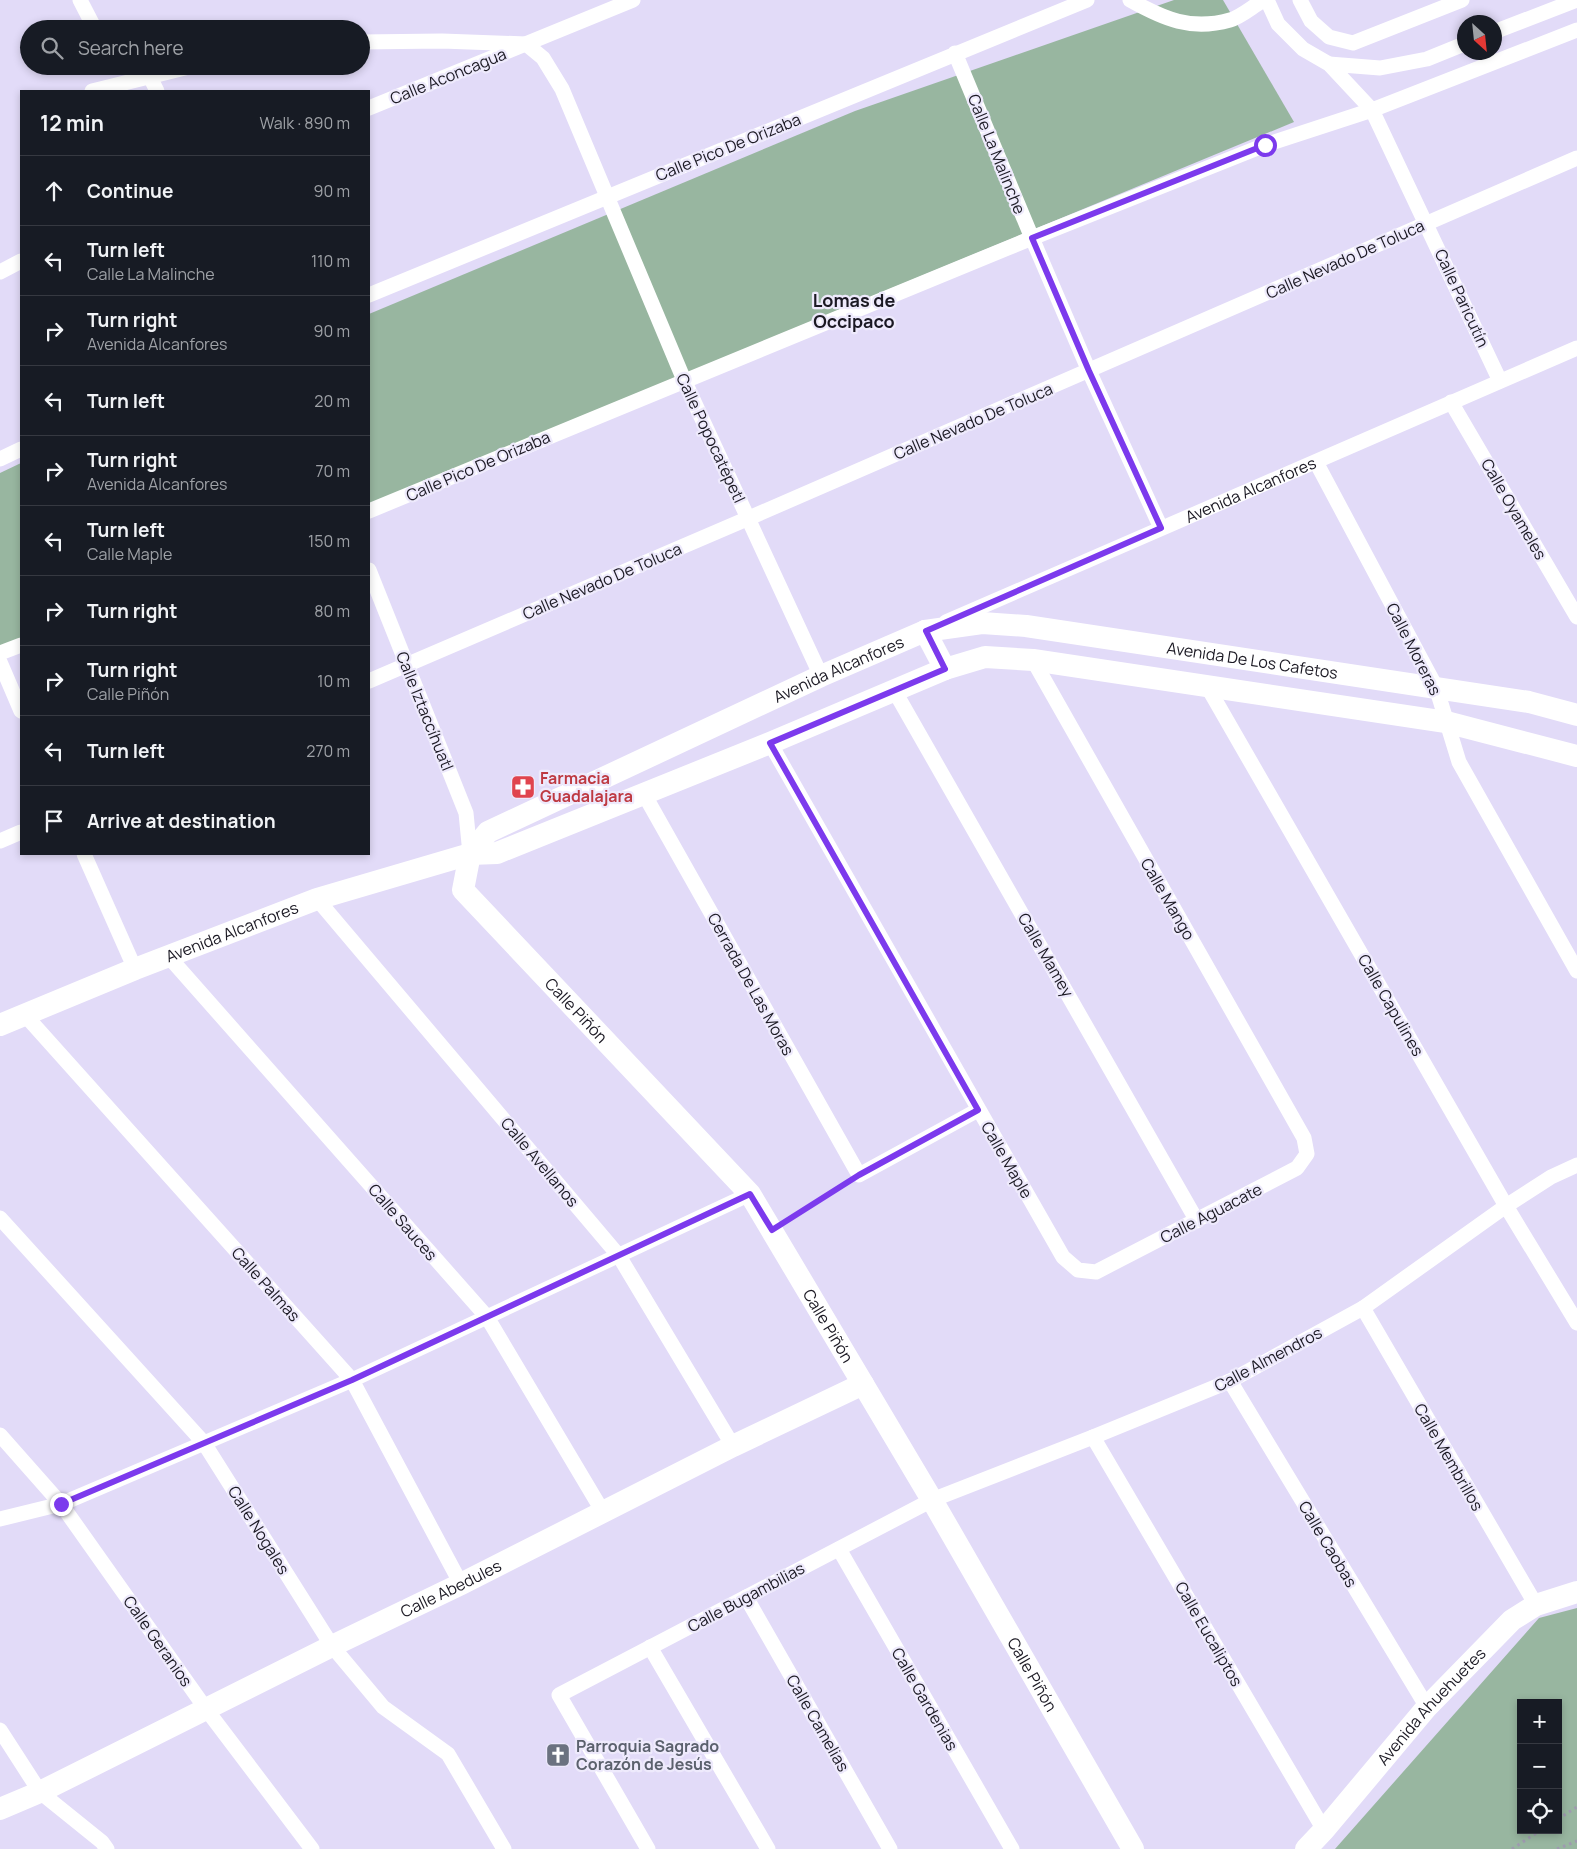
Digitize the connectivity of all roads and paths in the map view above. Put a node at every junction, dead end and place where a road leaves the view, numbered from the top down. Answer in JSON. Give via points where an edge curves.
{"nodes":[{"id":1,"x":80,"y":0,"type":"edge"},
{"id":2,"x":633,"y":0,"type":"edge"},
{"id":3,"x":1087,"y":0,"type":"edge"},
{"id":4,"x":1130,"y":0,"type":"edge"},
{"id":5,"x":1266,"y":0,"type":"edge"},
{"id":6,"x":1300,"y":0,"type":"edge"},
{"id":7,"x":1462,"y":0,"type":"edge"},
{"id":8,"x":1577,"y":0,"type":"edge"},
{"id":9,"x":90,"y":20,"type":"edge"},
{"id":10,"x":1502,"y":29,"type":"edge"},
{"id":11,"x":1577,"y":30,"type":"edge"},
{"id":12,"x":370,"y":42,"type":"edge"},
{"id":13,"x":526,"y":44,"type":"junction"},
{"id":14,"x":1457,"y":47,"type":"edge"},
{"id":15,"x":955,"y":53,"type":"junction"},
{"id":16,"x":1329,"y":64,"type":"junction"},
{"id":17,"x":147,"y":75,"type":"edge"},
{"id":18,"x":158,"y":75,"type":"edge"},
{"id":19,"x":150,"y":77,"type":"junction"},
{"id":20,"x":96,"y":90,"type":"edge"},
{"id":21,"x":156,"y":90,"type":"edge"},
{"id":22,"x":370,"y":108,"type":"edge"},
{"id":23,"x":1372,"y":110,"type":"junction"},
{"id":24,"x":1577,"y":158,"type":"edge"},
{"id":25,"x":608,"y":197,"type":"junction"},
{"id":26,"x":1427,"y":223,"type":"junction"},
{"id":27,"x":1032,"y":238,"type":"junction"},
{"id":28,"x":20,"y":262,"type":"edge"},
{"id":29,"x":0,"y":272,"type":"edge"},
{"id":30,"x":370,"y":295,"type":"edge"},
{"id":31,"x":1577,"y":348,"type":"edge"},
{"id":32,"x":1089,"y":371,"type":"junction"},
{"id":33,"x":684,"y":380,"type":"junction"},
{"id":34,"x":1500,"y":381,"type":"junction"},
{"id":35,"x":1451,"y":402,"type":"junction"},
{"id":36,"x":20,"y":449,"type":"edge"},
{"id":37,"x":0,"y":459,"type":"edge"},
{"id":38,"x":1316,"y":462,"type":"junction"},
{"id":39,"x":370,"y":511,"type":"edge"},
{"id":40,"x":749,"y":518,"type":"junction"},
{"id":41,"x":1161,"y":528,"type":"junction"},
{"id":42,"x":370,"y":572,"type":"edge"},
{"id":43,"x":1577,"y":617,"type":"edge"},
{"id":44,"x":926,"y":631,"type":"junction"},
{"id":45,"x":20,"y":645,"type":"edge"},
{"id":46,"x":0,"y":653,"type":"edge"},
{"id":47,"x":1033,"y":660,"type":"junction"},
{"id":48,"x":0,"y":662,"type":"edge"},
{"id":49,"x":407,"y":664,"type":"junction"},
{"id":50,"x":945,"y":669,"type":"junction"},
{"id":51,"x":821,"y":676,"type":"junction"},
{"id":52,"x":370,"y":681,"type":"edge"},
{"id":53,"x":1207,"y":686,"type":"junction"},
{"id":54,"x":1436,"y":687,"type":"junction"},
{"id":55,"x":894,"y":690,"type":"junction"},
{"id":56,"x":20,"y":709,"type":"edge"},
{"id":57,"x":1577,"y":714,"type":"edge"},
{"id":58,"x":1446,"y":722,"type":"junction"},
{"id":59,"x":770,"y":743,"type":"junction"},
{"id":60,"x":1577,"y":756,"type":"edge"},
{"id":61,"x":644,"y":794,"type":"junction"},
{"id":62,"x":20,"y":832,"type":"edge"},
{"id":63,"x":0,"y":841,"type":"edge"},
{"id":64,"x":470,"y":854,"type":"junction"},
{"id":65,"x":84,"y":855,"type":"edge"},
{"id":66,"x":317,"y":899,"type":"junction"},
{"id":67,"x":169,"y":957,"type":"junction"},
{"id":68,"x":135,"y":969,"type":"junction"},
{"id":69,"x":1577,"y":971,"type":"edge"},
{"id":70,"x":25,"y":1015,"type":"junction"},
{"id":71,"x":0,"y":1025,"type":"edge"},
{"id":72,"x":978,"y":1110,"type":"junction"},
{"id":73,"x":1304,"y":1138,"type":"joint"},
{"id":74,"x":1577,"y":1165,"type":"edge"},
{"id":75,"x":859,"y":1175,"type":"junction"},
{"id":76,"x":750,"y":1194,"type":"junction"},
{"id":77,"x":1506,"y":1206,"type":"junction"},
{"id":78,"x":0,"y":1218,"type":"edge"},
{"id":79,"x":1196,"y":1221,"type":"junction"},
{"id":80,"x":772,"y":1230,"type":"junction"},
{"id":81,"x":619,"y":1256,"type":"junction"},
{"id":82,"x":1096,"y":1272,"type":"joint"},
{"id":83,"x":1363,"y":1308,"type":"junction"},
{"id":84,"x":487,"y":1317,"type":"junction"},
{"id":85,"x":1577,"y":1323,"type":"edge"},
{"id":86,"x":352,"y":1380,"type":"junction"},
{"id":87,"x":1230,"y":1381,"type":"junction"},
{"id":88,"x":863,"y":1384,"type":"junction"},
{"id":89,"x":0,"y":1435,"type":"edge"},
{"id":90,"x":1093,"y":1437,"type":"junction"},
{"id":91,"x":204,"y":1443,"type":"junction"},
{"id":92,"x":733,"y":1446,"type":"junction"},
{"id":93,"x":932,"y":1500,"type":"junction"},
{"id":94,"x":61,"y":1504,"type":"junction"},
{"id":95,"x":603,"y":1512,"type":"junction"},
{"id":96,"x":0,"y":1519,"type":"edge"},
{"id":97,"x":839,"y":1549,"type":"junction"},
{"id":98,"x":461,"y":1584,"type":"junction"},
{"id":99,"x":1577,"y":1592,"type":"edge"},
{"id":100,"x":746,"y":1597,"type":"junction"},
{"id":101,"x":1536,"y":1605,"type":"junction"},
{"id":102,"x":332,"y":1646,"type":"junction"},
{"id":103,"x":650,"y":1647,"type":"junction"},
{"id":104,"x":1427,"y":1707,"type":"junction"},
{"id":105,"x":206,"y":1709,"type":"junction"},
{"id":106,"x":0,"y":1730,"type":"edge"},
{"id":107,"x":40,"y":1792,"type":"junction"},
{"id":108,"x":1577,"y":1807,"type":"edge"},
{"id":109,"x":0,"y":1809,"type":"edge"},
{"id":110,"x":1562,"y":1816,"type":"edge"},
{"id":111,"x":1324,"y":1830,"type":"junction"},
{"id":112,"x":1535,"y":1834,"type":"edge"},
{"id":113,"x":1577,"y":1841,"type":"edge"},
{"id":114,"x":107,"y":1849,"type":"edge"},
{"id":115,"x":312,"y":1849,"type":"edge"},
{"id":116,"x":504,"y":1849,"type":"edge"},
{"id":117,"x":648,"y":1849,"type":"edge"},
{"id":118,"x":768,"y":1849,"type":"edge"},
{"id":119,"x":890,"y":1849,"type":"edge"},
{"id":120,"x":1012,"y":1849,"type":"edge"},
{"id":121,"x":1133,"y":1849,"type":"edge"},
{"id":122,"x":1306,"y":1849,"type":"edge"},
{"id":123,"x":1512,"y":1849,"type":"edge"},
{"id":124,"x":1558,"y":1849,"type":"edge"}],
"edges":[{"from":1,"to":9,"type":"street"},
{"from":2,"to":13,"type":"street","name":"Calle Aconcagua"},
{"from":3,"to":15,"type":"street","name":"Calle Pico De Orizaba"},
{"from":4,"to":5,"type":"street","via":[[1159,16],[1194,25],[1231,20]]},
{"from":5,"to":16,"type":"street","via":[[1278,24],[1303,50]]},
{"from":6,"to":7,"type":"street","via":[[1311,20],[1329,37],[1352,43]]},
{"from":8,"to":10,"type":"street"},
{"from":11,"to":23,"type":"street","name":"Calle Pico De Orizaba"},
{"from":12,"to":13,"type":"street"},
{"from":13,"to":22,"type":"street","name":"Calle Aconcagua"},
{"from":13,"to":25,"type":"street","name":"Calle Popocatépetl","via":[[543,58],[562,89]]},
{"from":14,"to":16,"type":"street","via":[[1427,58],[1380,68]]},
{"from":15,"to":25,"type":"street","name":"Calle Pico De Orizaba"},
{"from":15,"to":27,"type":"street","name":"Calle La Malinche"},
{"from":16,"to":23,"type":"street","name":"Calle Paricutín"},
{"from":17,"to":19,"type":"street"},
{"from":18,"to":19,"type":"street"},
{"from":19,"to":20,"type":"street"},
{"from":19,"to":21,"type":"street"},
{"from":23,"to":26,"type":"street","name":"Calle Paricutín"},
{"from":23,"to":27,"type":"street","name":"Calle Pico De Orizaba","via":[[1265,145]]},
{"from":24,"to":26,"type":"street","name":"Calle Nevado De Toluca"},
{"from":25,"to":30,"type":"street","name":"Calle Pico De Orizaba"},
{"from":25,"to":33,"type":"street","name":"Calle Popocatépetl"},
{"from":26,"to":32,"type":"street","name":"Calle Nevado De Toluca"},
{"from":26,"to":34,"type":"street","name":"Calle Paricutín"},
{"from":27,"to":32,"type":"street","name":"Calle La Malinche"},
{"from":27,"to":33,"type":"street","name":"Calle Pico De Orizaba"},
{"from":28,"to":29,"type":"street"},
{"from":31,"to":34,"type":"street","name":"Avenida Alcanfores"},
{"from":32,"to":40,"type":"street","name":"Calle Nevado De Toluca"},
{"from":32,"to":41,"type":"street","name":"Calle La Malinche"},
{"from":33,"to":39,"type":"street","name":"Calle Pico De Orizaba"},
{"from":33,"to":40,"type":"street","name":"Calle Popocatépetl"},
{"from":34,"to":35,"type":"street","name":"Avenida Alcanfores"},
{"from":35,"to":38,"type":"street","name":"Avenida Alcanfores"},
{"from":35,"to":43,"type":"street","name":"Calle Oyameles"},
{"from":36,"to":37,"type":"street"},
{"from":38,"to":41,"type":"street","name":"Avenida Alcanfores"},
{"from":38,"to":54,"type":"street","name":"Calle Moreras"},
{"from":40,"to":49,"type":"street","name":"Calle Nevado De Toluca"},
{"from":40,"to":51,"type":"street","name":"Calle Popocatépetl"},
{"from":41,"to":44,"type":"street","name":"Avenida Alcanfores"},
{"from":42,"to":49,"type":"street","name":"Calle Iztaccíhuatl"},
{"from":44,"to":50,"type":"street"},
{"from":44,"to":51,"type":"street","name":"Avenida Alcanfores"},
{"from":44,"to":54,"type":"street","name":"Avenida De Los Cafetos","via":[[982,623],[1026,626]]},
{"from":45,"to":46,"type":"street"},
{"from":47,"to":50,"type":"street","name":"Avenida De Los Cafetos","via":[[985,657]]},
{"from":47,"to":53,"type":"street","name":"Avenida De Los Cafetos"},
{"from":47,"to":73,"type":"street","name":"Calle Mango"},
{"from":48,"to":56,"type":"street"},
{"from":49,"to":52,"type":"street","name":"Calle Nevado De Toluca"},
{"from":49,"to":64,"type":"street","name":"Calle Iztaccíhuatl","via":[[466,813]]},
{"from":50,"to":55,"type":"street","name":"Avenida Alcanfores"},
{"from":51,"to":64,"type":"street","name":"Avenida Alcanfores","via":[[488,832]]},
{"from":53,"to":58,"type":"street","name":"Avenida De Los Cafetos"},
{"from":53,"to":77,"type":"street","name":"Calle Capulines"},
{"from":54,"to":57,"type":"street","name":"Avenida De Los Cafetos","via":[[1529,702]]},
{"from":54,"to":58,"type":"street","name":"Calle Moreras"},
{"from":55,"to":59,"type":"street","name":"Avenida Alcanfores"},
{"from":55,"to":79,"type":"street","name":"Calle Mamey"},
{"from":58,"to":60,"type":"street","name":"Avenida De Los Cafetos"},
{"from":58,"to":69,"type":"street","name":"Calle Moreras","via":[[1459,762]]},
{"from":59,"to":61,"type":"street","name":"Avenida Alcanfores"},
{"from":59,"to":72,"type":"street","name":"Calle Maple"},
{"from":61,"to":64,"type":"street","name":"Avenida Alcanfores","via":[[496,853]]},
{"from":61,"to":75,"type":"street","name":"Cerrada De Las Moras"},
{"from":62,"to":63,"type":"street"},
{"from":64,"to":66,"type":"street","name":"Avenida Alcanfores"},
{"from":64,"to":76,"type":"street","name":"Calle Piñón","via":[[463,890]]},
{"from":65,"to":68,"type":"street"},
{"from":66,"to":67,"type":"street","name":"Avenida Alcanfores"},
{"from":66,"to":81,"type":"street","name":"Calle Avellanos"},
{"from":67,"to":68,"type":"street","name":"Avenida Alcanfores"},
{"from":67,"to":84,"type":"street","name":"Calle Sauces"},
{"from":68,"to":70,"type":"street","name":"Avenida Alcanfores"},
{"from":70,"to":71,"type":"street","name":"Avenida Alcanfores"},
{"from":70,"to":86,"type":"street","name":"Calle Palmas"},
{"from":72,"to":75,"type":"street"},
{"from":72,"to":82,"type":"street","name":"Calle Maple","via":[[1062,1256],[1078,1270]]},
{"from":73,"to":79,"type":"street","name":"Calle Aguacate","via":[[1307,1154],[1297,1168]]},
{"from":74,"to":77,"type":"street","name":"Calle Almendros","via":[[1551,1177]]},
{"from":75,"to":80,"type":"path"},
{"from":76,"to":80,"type":"street","name":"Calle Piñón"},
{"from":76,"to":81,"type":"street"},
{"from":77,"to":83,"type":"street","name":"Calle Almendros"},
{"from":77,"to":85,"type":"street","name":"Calle Capulines"},
{"from":78,"to":91,"type":"street","name":"Calle Nogales"},
{"from":79,"to":82,"type":"street","name":"Calle Aguacate"},
{"from":80,"to":88,"type":"street","name":"Calle Piñón"},
{"from":81,"to":84,"type":"street"},
{"from":81,"to":92,"type":"street","name":"Calle Avellanos"},
{"from":83,"to":87,"type":"street","name":"Calle Almendros"},
{"from":83,"to":101,"type":"street","name":"Calle Membrillos"},
{"from":84,"to":86,"type":"street"},
{"from":84,"to":95,"type":"street","name":"Calle Sauces"},
{"from":86,"to":91,"type":"street"},
{"from":86,"to":98,"type":"street","name":"Calle Palmas"},
{"from":87,"to":90,"type":"street","name":"Calle Almendros"},
{"from":87,"to":104,"type":"street","name":"Calle Caobas"},
{"from":88,"to":92,"type":"street","name":"Calle Abedules"},
{"from":88,"to":93,"type":"street","name":"Calle Piñón"},
{"from":89,"to":94,"type":"street","name":"Calle Geranios"},
{"from":90,"to":93,"type":"street","name":"Calle Almendros"},
{"from":90,"to":111,"type":"street","name":"Calle Eucaliptos"},
{"from":91,"to":94,"type":"street"},
{"from":91,"to":102,"type":"street","name":"Calle Nogales"},
{"from":92,"to":95,"type":"street","name":"Calle Abedules"},
{"from":93,"to":97,"type":"street","name":"Calle Bugambilias"},
{"from":93,"to":121,"type":"street","name":"Calle Piñón"},
{"from":94,"to":96,"type":"street"},
{"from":94,"to":105,"type":"street","name":"Calle Geranios"},
{"from":95,"to":98,"type":"street","name":"Calle Abedules"},
{"from":97,"to":100,"type":"street","name":"Calle Bugambilias"},
{"from":97,"to":120,"type":"street","name":"Calle Gardenias"},
{"from":98,"to":102,"type":"street","name":"Calle Abedules"},
{"from":99,"to":101,"type":"street","name":"Avenida Ahuehuetes"},
{"from":100,"to":103,"type":"street","name":"Calle Bugambilias"},
{"from":100,"to":119,"type":"street","name":"Calle Camelias"},
{"from":101,"to":104,"type":"street","name":"Avenida Ahuehuetes","via":[[1512,1620]]},
{"from":102,"to":105,"type":"street","name":"Calle Abedules"},
{"from":102,"to":116,"type":"street","name":"Calle Nogales","via":[[383,1707],[448,1754]]},
{"from":103,"to":117,"type":"street","name":"Calle Bugambilias","via":[[559,1695]]},
{"from":103,"to":118,"type":"street"},
{"from":104,"to":111,"type":"street","name":"Avenida Ahuehuetes"},
{"from":105,"to":107,"type":"street","name":"Calle Abedules"},
{"from":105,"to":115,"type":"street","name":"Calle Geranios"},
{"from":106,"to":107,"type":"street"},
{"from":107,"to":109,"type":"street","name":"Calle Abedules"},
{"from":107,"to":114,"type":"street"},
{"from":108,"to":110,"type":"path"},
{"from":111,"to":122,"type":"street","name":"Avenida Ahuehuetes"},
{"from":112,"to":123,"type":"path"},
{"from":113,"to":124,"type":"path"}]}
